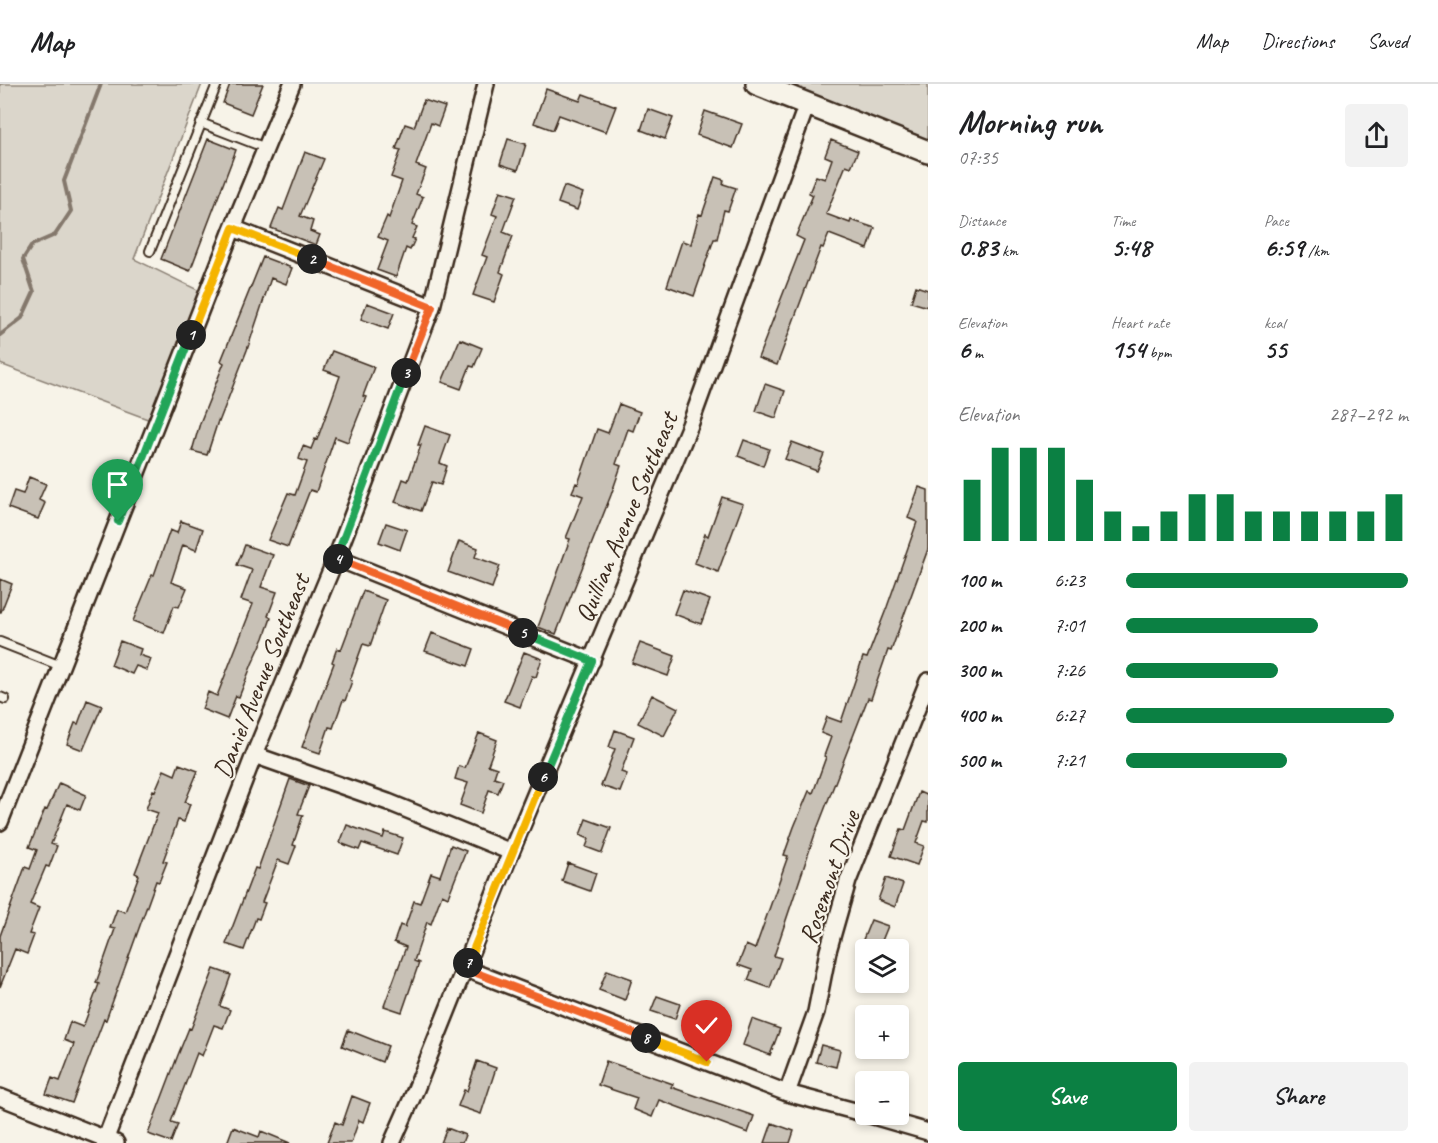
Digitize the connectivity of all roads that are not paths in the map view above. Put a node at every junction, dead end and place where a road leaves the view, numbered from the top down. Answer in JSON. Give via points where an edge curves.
{"nodes":[{"id":1,"x":217,"y":84,"type":"edge"},
{"id":2,"x":292,"y":84,"type":"edge"},
{"id":3,"x":486,"y":84,"type":"edge"},
{"id":4,"x":757,"y":84,"type":"edge"},
{"id":5,"x":807,"y":104,"type":"junction"},
{"id":6,"x":201,"y":123,"type":"junction"},
{"id":7,"x":266,"y":148,"type":"junction"},
{"id":8,"x":928,"y":152,"type":"edge"},
{"id":9,"x":233,"y":228,"type":"junction"},
{"id":10,"x":150,"y":251,"type":"dead end"},
{"id":11,"x":432,"y":307,"type":"junction"},
{"id":12,"x":336,"y":558,"type":"junction"},
{"id":13,"x":0,"y":642,"type":"edge"},
{"id":14,"x":592,"y":661,"type":"junction"},
{"id":15,"x":61,"y":666,"type":"junction"},
{"id":16,"x":928,"y":681,"type":"edge"},
{"id":17,"x":254,"y":755,"type":"junction"},
{"id":18,"x":0,"y":822,"type":"edge"},
{"id":19,"x":512,"y":852,"type":"junction"},
{"id":20,"x":466,"y":969,"type":"junction"},
{"id":21,"x":787,"y":1093,"type":"junction"},
{"id":22,"x":0,"y":1097,"type":"edge"},
{"id":23,"x":855,"y":1111,"type":"edge"},
{"id":24,"x":904,"y":1125,"type":"edge"},
{"id":25,"x":928,"y":1132,"type":"edge"},
{"id":26,"x":108,"y":1142,"type":"edge"},
{"id":27,"x":393,"y":1143,"type":"edge"}],
"edges":[{"from":1,"to":6,"type":"lane"},
{"from":2,"to":7,"type":"street"},
{"from":3,"to":11,"type":"street","name":"Daniel Avenue Southeast"},
{"from":4,"to":5,"type":"main road"},
{"from":5,"to":8,"type":"main road"},
{"from":5,"to":14,"type":"street","name":"Quillian Avenue Southeast","via":[[690,425]]},
{"from":6,"to":7,"type":"lane"},
{"from":6,"to":10,"type":"lane"},
{"from":7,"to":9,"type":"street"},
{"from":9,"to":11,"type":"street"},
{"from":9,"to":15,"type":"street"},
{"from":11,"to":12,"type":"street","name":"Daniel Avenue Southeast"},
{"from":12,"to":14,"type":"street"},
{"from":12,"to":17,"type":"street","name":"Daniel Avenue Southeast"},
{"from":13,"to":15,"type":"lane"},
{"from":14,"to":19,"type":"street","name":"Quillian Avenue Southeast"},
{"from":15,"to":18,"type":"street"},
{"from":16,"to":21,"type":"street","name":"Rosemont Drive","via":[[848,881],[816,1012]]},
{"from":17,"to":19,"type":"street","via":[[388,802]]},
{"from":17,"to":26,"type":"street","name":"Daniel Avenue Southeast"},
{"from":19,"to":20,"type":"street","name":"Quillian Avenue Southeast"},
{"from":20,"to":21,"type":"street"},
{"from":20,"to":27,"type":"street","name":"Quillian Avenue Southeast"},
{"from":21,"to":23,"type":"street"},
{"from":22,"to":26,"type":"street"},
{"from":24,"to":25,"type":"street"}]}
